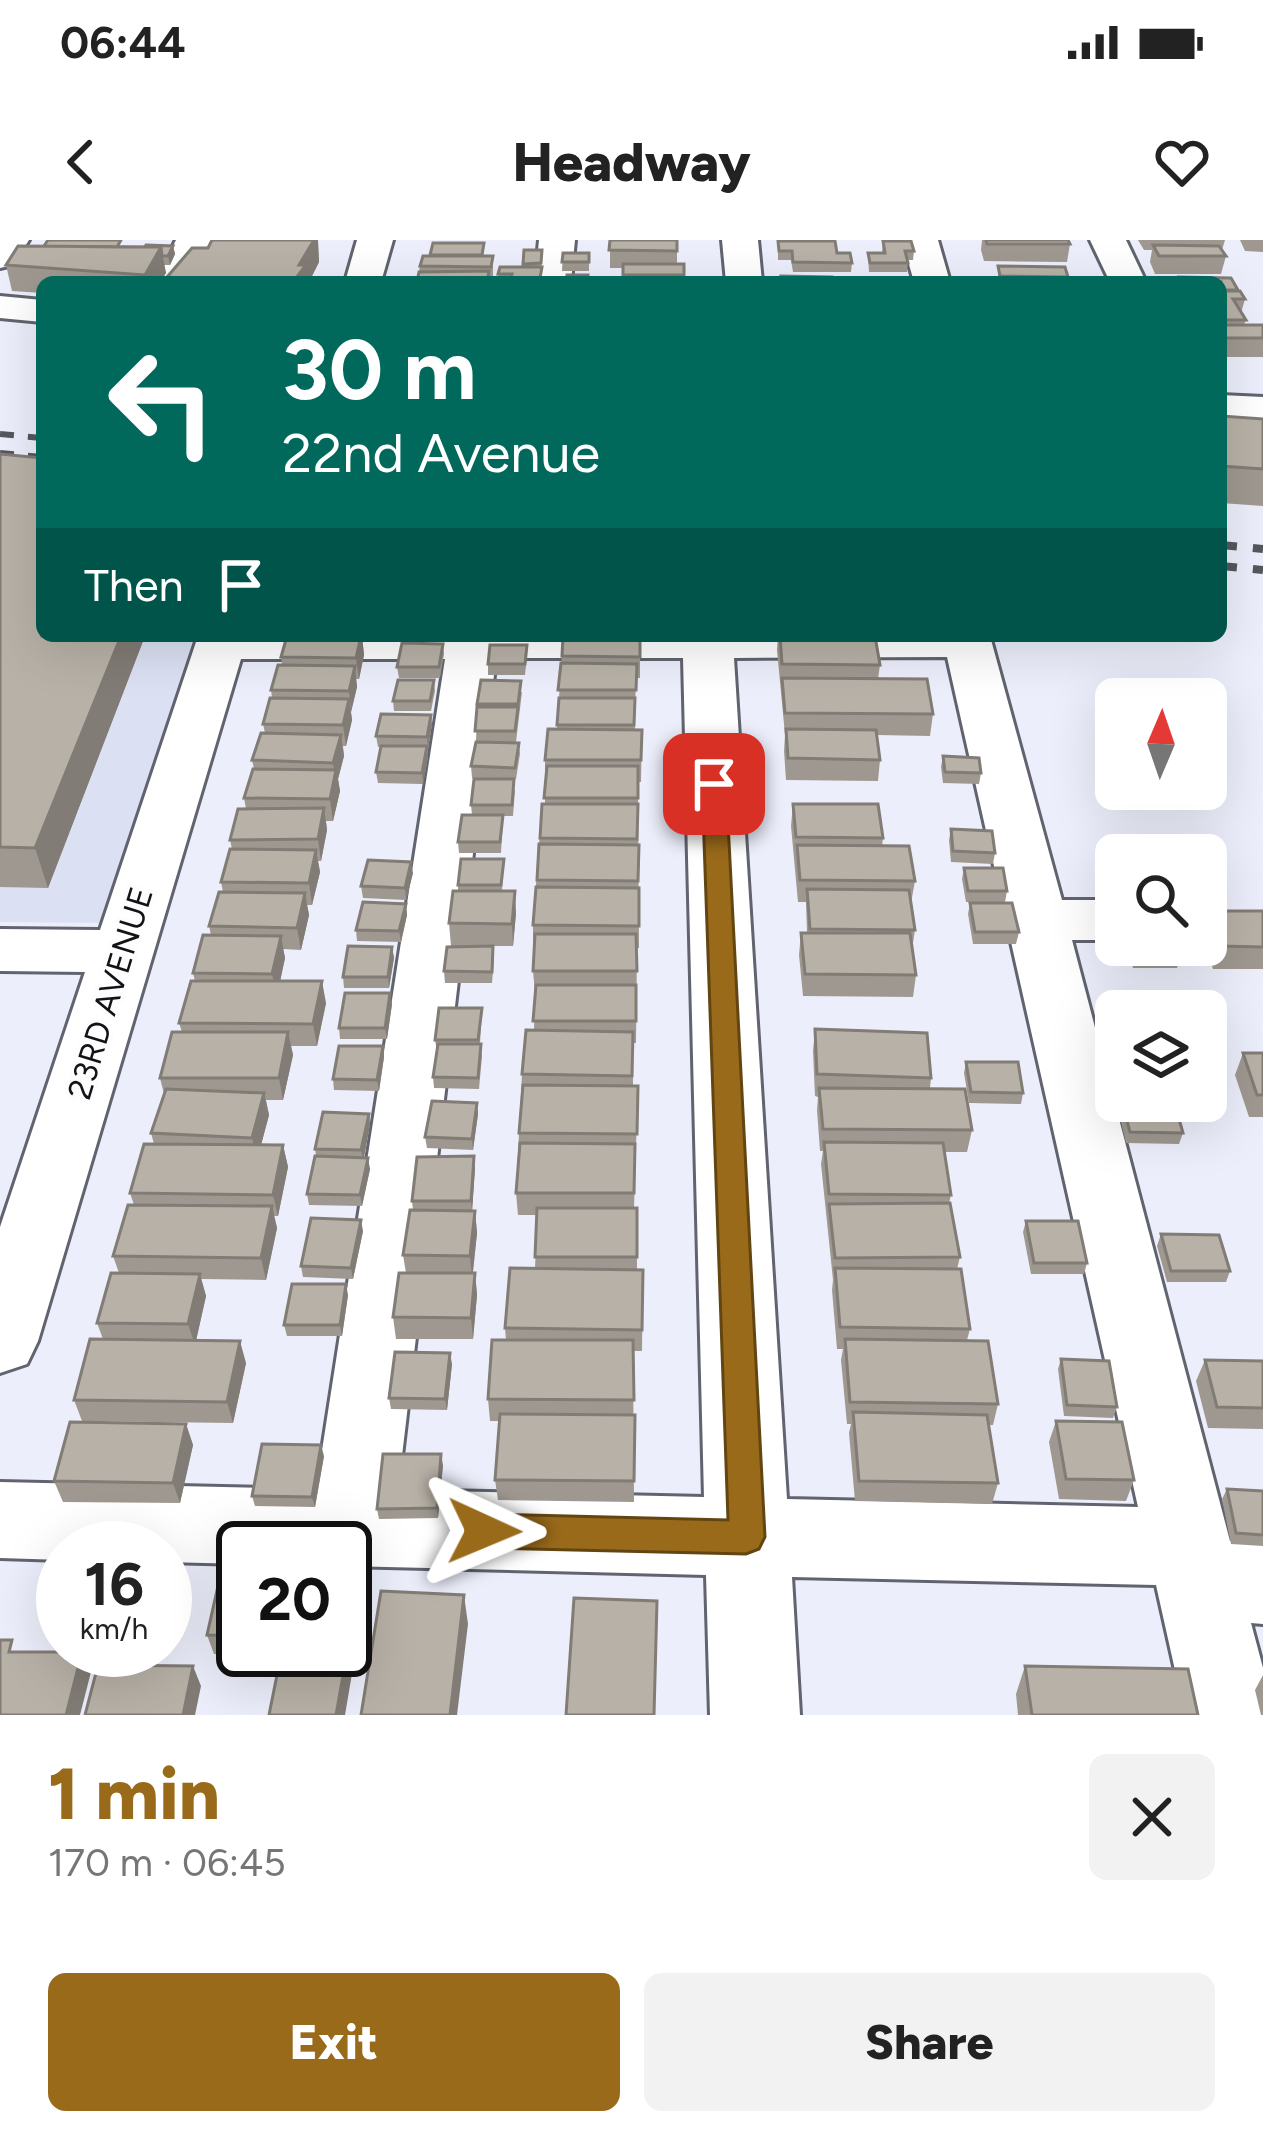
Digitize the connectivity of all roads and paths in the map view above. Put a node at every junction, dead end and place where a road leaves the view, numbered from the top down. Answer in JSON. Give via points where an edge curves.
{"nodes":[{"id":1,"x":11,"y":240,"type":"edge"},
{"id":2,"x":194,"y":240,"type":"edge"},
{"id":3,"x":375,"y":240,"type":"edge"},
{"id":4,"x":557,"y":240,"type":"edge"},
{"id":5,"x":740,"y":240,"type":"edge"},
{"id":6,"x":920,"y":240,"type":"edge"},
{"id":7,"x":1108,"y":240,"type":"edge"},
{"id":8,"x":0,"y":256,"type":"edge"},
{"id":9,"x":176,"y":276,"type":"edge"},
{"id":10,"x":365,"y":276,"type":"edge"},
{"id":11,"x":554,"y":276,"type":"edge"},
{"id":12,"x":743,"y":276,"type":"edge"},
{"id":13,"x":930,"y":276,"type":"edge"},
{"id":14,"x":1125,"y":276,"type":"edge"},
{"id":15,"x":0,"y":308,"type":"edge"},
{"id":16,"x":36,"y":310,"type":"edge"},
{"id":17,"x":1227,"y":407,"type":"edge"},
{"id":18,"x":1263,"y":410,"type":"edge"},
{"id":19,"x":221,"y":642,"type":"edge"},
{"id":20,"x":347,"y":642,"type":"edge"},
{"id":21,"x":708,"y":643,"type":"junction"},
{"id":22,"x":472,"y":644,"type":"junction"},
{"id":23,"x":1036,"y":920,"type":"junction"},
{"id":24,"x":1095,"y":920,"type":"edge"},
{"id":25,"x":0,"y":950,"type":"edge"},
{"id":26,"x":123,"y":951,"type":"junction"},
{"id":27,"x":0,"y":1341,"type":"edge"},
{"id":28,"x":0,"y":1520,"type":"edge"},
{"id":29,"x":353,"y":1521,"type":"edge"},
{"id":30,"x":216,"y":1525,"type":"edge"},
{"id":31,"x":372,"y":1528,"type":"edge"},
{"id":32,"x":746,"y":1537,"type":"junction"},
{"id":33,"x":1216,"y":1570,"type":"edge"},
{"id":34,"x":754,"y":1715,"type":"edge"},
{"id":35,"x":1230,"y":1715,"type":"edge"}],
"edges":[{"from":1,"to":8,"type":"street"},
{"from":2,"to":9,"type":"street"},
{"from":3,"to":10,"type":"street"},
{"from":4,"to":11,"type":"street"},
{"from":5,"to":12,"type":"street"},
{"from":6,"to":13,"type":"street"},
{"from":7,"to":14,"type":"street"},
{"from":15,"to":16,"type":"street"},
{"from":17,"to":18,"type":"street"},
{"from":19,"to":26,"type":"street","name":"23RD AVENUE"},
{"from":20,"to":22,"type":"street"},
{"from":21,"to":22,"type":"street"},
{"from":21,"to":23,"type":"street","via":[[968,642]]},
{"from":21,"to":32,"type":"street"},
{"from":22,"to":29,"type":"street"},
{"from":23,"to":24,"type":"street"},
{"from":23,"to":33,"type":"street"},
{"from":25,"to":26,"type":"street"},
{"from":26,"to":27,"type":"street","name":"23RD AVENUE"},
{"from":28,"to":30,"type":"street"},
{"from":31,"to":32,"type":"street"},
{"from":32,"to":33,"type":"street"},
{"from":32,"to":34,"type":"street"},
{"from":33,"to":35,"type":"street"}]}
